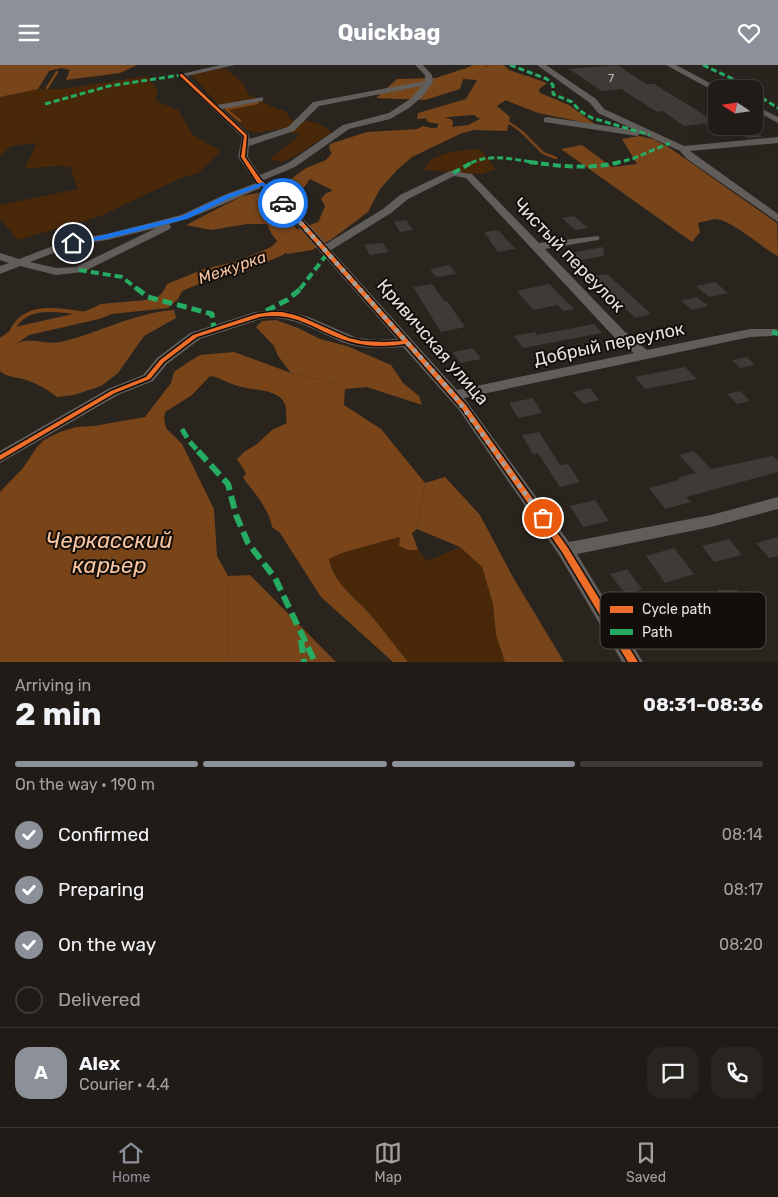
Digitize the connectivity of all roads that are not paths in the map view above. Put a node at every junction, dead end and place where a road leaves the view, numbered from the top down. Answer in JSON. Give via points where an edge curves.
{"nodes":[{"id":1,"x":231,"y":65,"type":"edge"},
{"id":2,"x":419,"y":65,"type":"edge"},
{"id":3,"x":541,"y":65,"type":"edge"},
{"id":4,"x":670,"y":65,"type":"edge"},
{"id":5,"x":428,"y":83,"type":"junction"},
{"id":6,"x":708,"y":84,"type":"edge"},
{"id":7,"x":260,"y":99,"type":"dead end"},
{"id":8,"x":217,"y":107,"type":"junction"},
{"id":9,"x":763,"y":112,"type":"edge"},
{"id":10,"x":778,"y":119,"type":"edge"},
{"id":11,"x":548,"y":120,"type":"dead end"},
{"id":12,"x":650,"y":135,"type":"junction"},
{"id":13,"x":778,"y":140,"type":"edge"},
{"id":14,"x":245,"y":144,"type":"junction"},
{"id":15,"x":683,"y":149,"type":"junction"},
{"id":16,"x":261,"y":182,"type":"junction"},
{"id":17,"x":185,"y":217,"type":"junction"},
{"id":18,"x":778,"y":219,"type":"edge"},
{"id":19,"x":594,"y":238,"type":"dead end"},
{"id":20,"x":320,"y":246,"type":"junction"},
{"id":21,"x":537,"y":247,"type":"junction"},
{"id":22,"x":0,"y":256,"type":"edge"},
{"id":23,"x":20,"y":264,"type":"junction"},
{"id":24,"x":0,"y":270,"type":"edge"},
{"id":25,"x":772,"y":333,"type":"dead end"},
{"id":26,"x":408,"y":343,"type":"junction"},
{"id":27,"x":646,"y":357,"type":"junction"},
{"id":28,"x":454,"y":395,"type":"junction"},
{"id":29,"x":0,"y":457,"type":"edge"},
{"id":30,"x":778,"y":503,"type":"edge"},
{"id":31,"x":565,"y":550,"type":"junction"},
{"id":32,"x":600,"y":608,"type":"edge"},
{"id":33,"x":625,"y":649,"type":"edge"},
{"id":34,"x":633,"y":662,"type":"edge"}],
"edges":[{"from":1,"to":8,"type":"street","name":"Кривичская улица","via":[[181,75]]},
{"from":2,"to":5,"type":"street","via":[[428,75]]},
{"from":3,"to":12,"type":"street","via":[[593,101],[601,111]]},
{"from":4,"to":6,"type":"street"},
{"from":5,"to":14,"type":"street","via":[[316,104],[290,129]]},
{"from":5,"to":16,"type":"street","via":[[411,103],[398,112],[346,127],[296,163]]},
{"from":7,"to":8,"type":"street"},
{"from":8,"to":14,"type":"street","name":"Кривичская улица","via":[[246,136]]},
{"from":9,"to":10,"type":"street"},
{"from":11,"to":12,"type":"street"},
{"from":12,"to":15,"type":"street"},
{"from":13,"to":15,"type":"street"},
{"from":14,"to":16,"type":"street","name":"Кривичская улица","via":[[243,157]]},
{"from":15,"to":18,"type":"street"},
{"from":16,"to":17,"type":"street"},
{"from":16,"to":20,"type":"street","name":"Кривичская улица"},
{"from":17,"to":23,"type":"street","via":[[73,243]]},
{"from":17,"to":23,"type":"street","via":[[79,270],[51,272]]},
{"from":19,"to":21,"type":"street"},
{"from":20,"to":21,"type":"street","name":"Чистый переулок","via":[[453,173],[469,176]]},
{"from":20,"to":26,"type":"street","name":"Кривичская улица"},
{"from":21,"to":27,"type":"street","name":"Чистый переулок","via":[[620,335]]},
{"from":22,"to":23,"type":"street"},
{"from":23,"to":24,"type":"street"},
{"from":25,"to":27,"type":"street","name":"Добрый переулок","via":[[750,333]]},
{"from":26,"to":28,"type":"street","name":"Кривичская улица"},
{"from":26,"to":29,"type":"street","via":[[366,344],[298,317],[270,312],[259,315],[195,336],[162,361],[148,378],[113,393]]},
{"from":27,"to":28,"type":"street","name":"Добрый переулок"},
{"from":28,"to":31,"type":"street","name":"Кривичская улица"},
{"from":30,"to":31,"type":"street","via":[[711,521]]},
{"from":31,"to":32,"type":"street","name":"Кривичская улица"},
{"from":33,"to":34,"type":"street","name":"Кривичская улица"}]}
